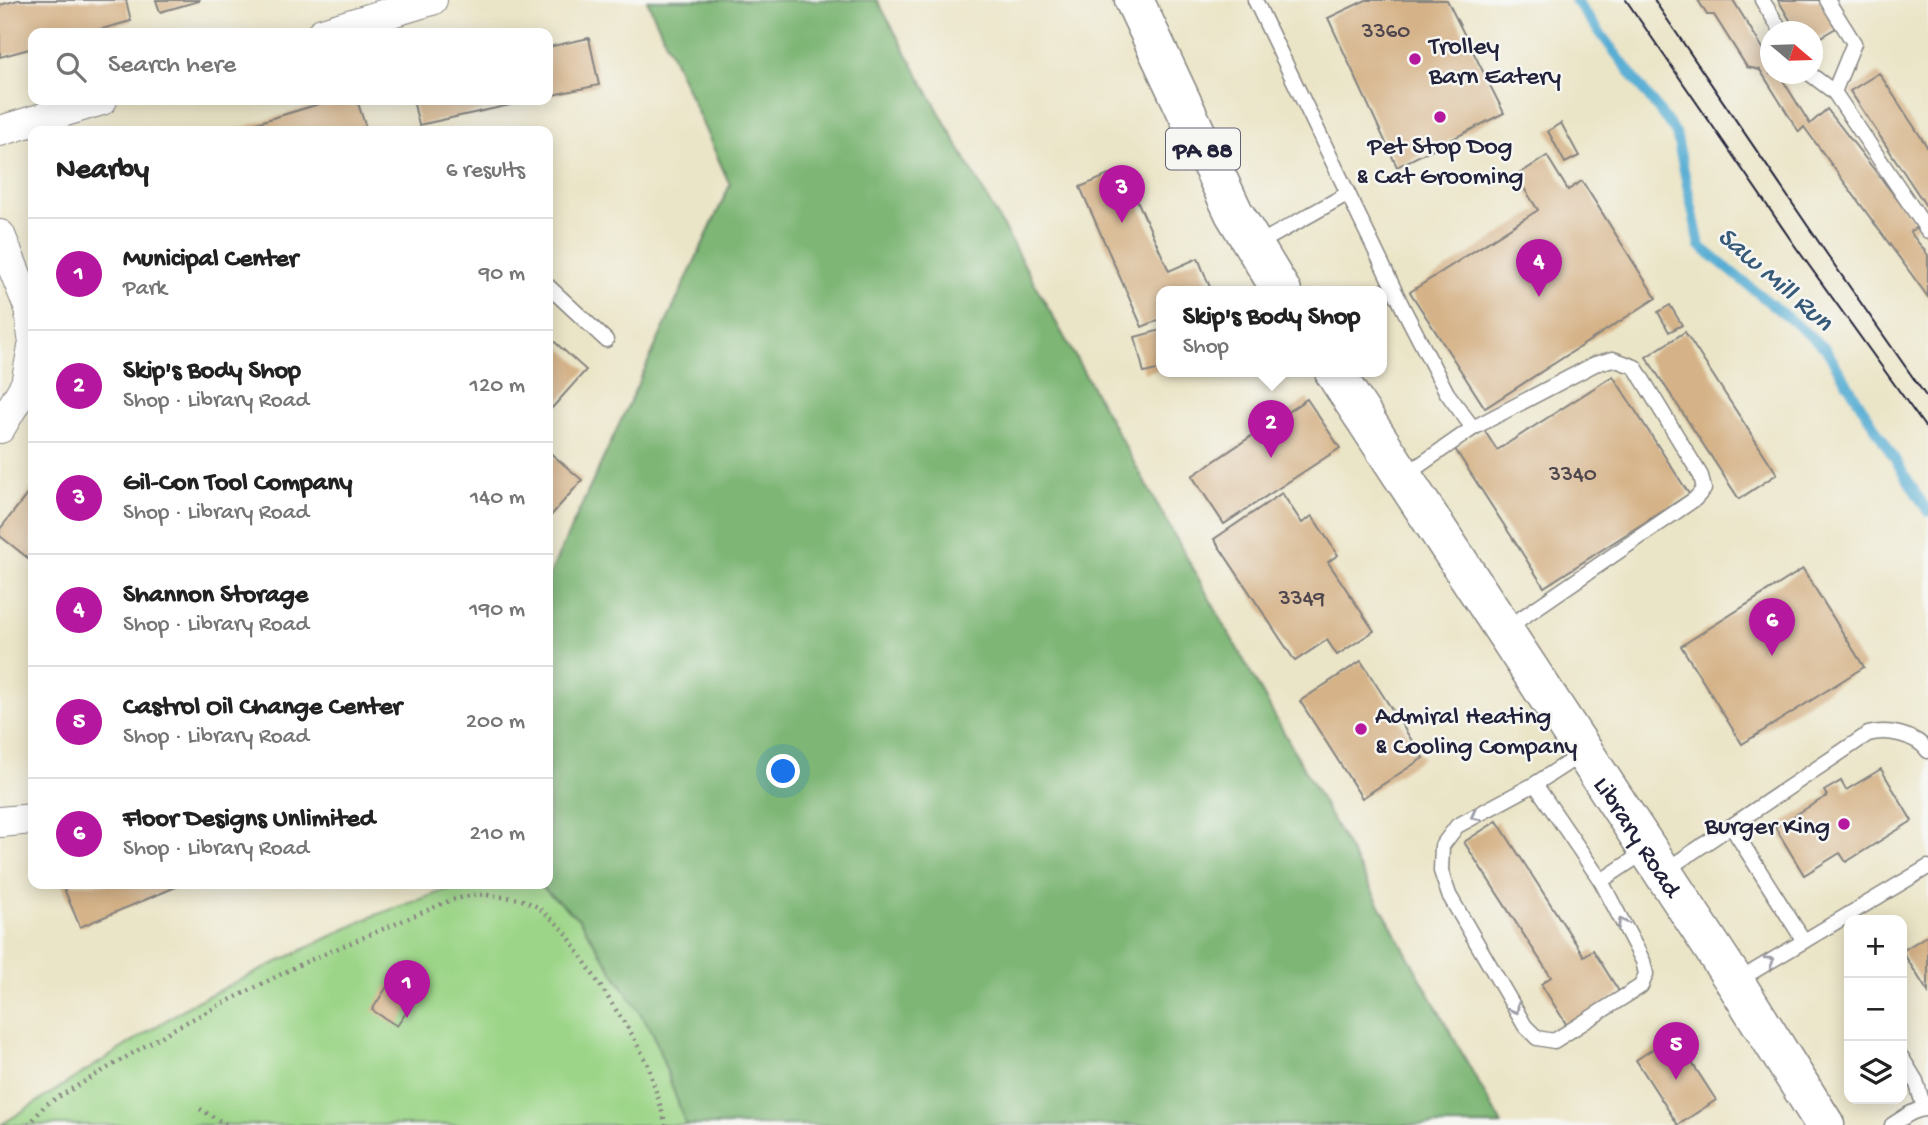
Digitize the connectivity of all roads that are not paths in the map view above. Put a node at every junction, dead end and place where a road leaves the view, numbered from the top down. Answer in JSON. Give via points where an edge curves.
{"nodes":[{"id":1,"x":432,"y":0,"type":"edge"},
{"id":2,"x":1133,"y":0,"type":"edge"},
{"id":3,"x":1255,"y":0,"type":"edge"},
{"id":4,"x":1762,"y":0,"type":"edge"},
{"id":5,"x":1827,"y":0,"type":"edge"},
{"id":6,"x":1775,"y":21,"type":"edge"},
{"id":7,"x":339,"y":28,"type":"edge"},
{"id":8,"x":1823,"y":83,"type":"edge"},
{"id":9,"x":1835,"y":92,"type":"junction"},
{"id":10,"x":86,"y":105,"type":"edge"},
{"id":11,"x":0,"y":131,"type":"edge"},
{"id":12,"x":1347,"y":194,"type":"junction"},
{"id":13,"x":1928,"y":231,"type":"edge"},
{"id":14,"x":0,"y":235,"type":"edge"},
{"id":15,"x":1254,"y":246,"type":"junction"},
{"id":16,"x":1278,"y":286,"type":"edge"},
{"id":17,"x":553,"y":291,"type":"edge"},
{"id":18,"x":28,"y":305,"type":"edge"},
{"id":19,"x":606,"y":340,"type":"dead end"},
{"id":20,"x":28,"y":373,"type":"edge"},
{"id":21,"x":1337,"y":377,"type":"edge"},
{"id":22,"x":0,"y":428,"type":"edge"},
{"id":23,"x":1473,"y":428,"type":"junction"},
{"id":24,"x":1403,"y":477,"type":"junction"},
{"id":25,"x":1504,"y":630,"type":"junction"},
{"id":26,"x":1928,"y":751,"type":"edge"},
{"id":27,"x":1584,"y":752,"type":"junction"},
{"id":28,"x":1535,"y":784,"type":"junction"},
{"id":29,"x":28,"y":819,"type":"edge"},
{"id":30,"x":0,"y":822,"type":"edge"},
{"id":31,"x":1731,"y":826,"type":"junction"},
{"id":32,"x":1656,"y":861,"type":"junction"},
{"id":33,"x":1928,"y":867,"type":"edge"},
{"id":34,"x":1601,"y":881,"type":"junction"},
{"id":35,"x":1804,"y":941,"type":"junction"},
{"id":36,"x":1735,"y":982,"type":"junction"},
{"id":37,"x":1907,"y":1066,"type":"edge"},
{"id":38,"x":1926,"y":1109,"type":"edge"},
{"id":39,"x":1825,"y":1125,"type":"edge"},
{"id":40,"x":1892,"y":1125,"type":"edge"}],
"edges":[{"from":1,"to":7,"type":"street"},
{"from":2,"to":15,"type":"main road","number":"PA 88"},
{"from":3,"to":12,"type":"lane"},
{"from":4,"to":6,"type":"lane"},
{"from":5,"to":9,"type":"lane","via":[[1854,43]]},
{"from":8,"to":9,"type":"lane"},
{"from":9,"to":13,"type":"lane"},
{"from":10,"to":11,"type":"street"},
{"from":12,"to":15,"type":"lane"},
{"from":12,"to":23,"type":"lane","via":[[1447,393]]},
{"from":14,"to":18,"type":"street"},
{"from":15,"to":16,"type":"main road","number":"PA 88"},
{"from":17,"to":19,"type":"lane"},
{"from":20,"to":22,"type":"street"},
{"from":21,"to":24,"type":"main road","name":"Library Road"},
{"from":23,"to":24,"type":"lane"},
{"from":23,"to":25,"type":"lane","via":[[1613,359],[1635,367],[1701,476],[1703,489],[1695,499]]},
{"from":24,"to":25,"type":"main road","name":"Library Road"},
{"from":25,"to":27,"type":"main road","name":"Library Road"},
{"from":26,"to":31,"type":"lane","via":[[1897,734],[1882,730],[1868,734]]},
{"from":27,"to":28,"type":"lane"},
{"from":27,"to":32,"type":"main road","name":"Library Road"},
{"from":28,"to":34,"type":"lane"},
{"from":28,"to":34,"type":"lane","one_way":true,"via":[[1457,826],[1442,846],[1441,871],[1449,895],[1525,1026],[1537,1038],[1554,1041],[1574,1030],[1641,986],[1646,974]]},
{"from":29,"to":30,"type":"street"},
{"from":31,"to":32,"type":"lane"},
{"from":31,"to":35,"type":"lane"},
{"from":32,"to":34,"type":"lane"},
{"from":32,"to":36,"type":"main road","name":"Library Road"},
{"from":33,"to":35,"type":"lane"},
{"from":36,"to":35,"type":"lane","one_way":true},
{"from":36,"to":39,"type":"main road","name":"Library Road"},
{"from":37,"to":38,"type":"lane"},
{"from":38,"to":40,"type":"lane"}]}
